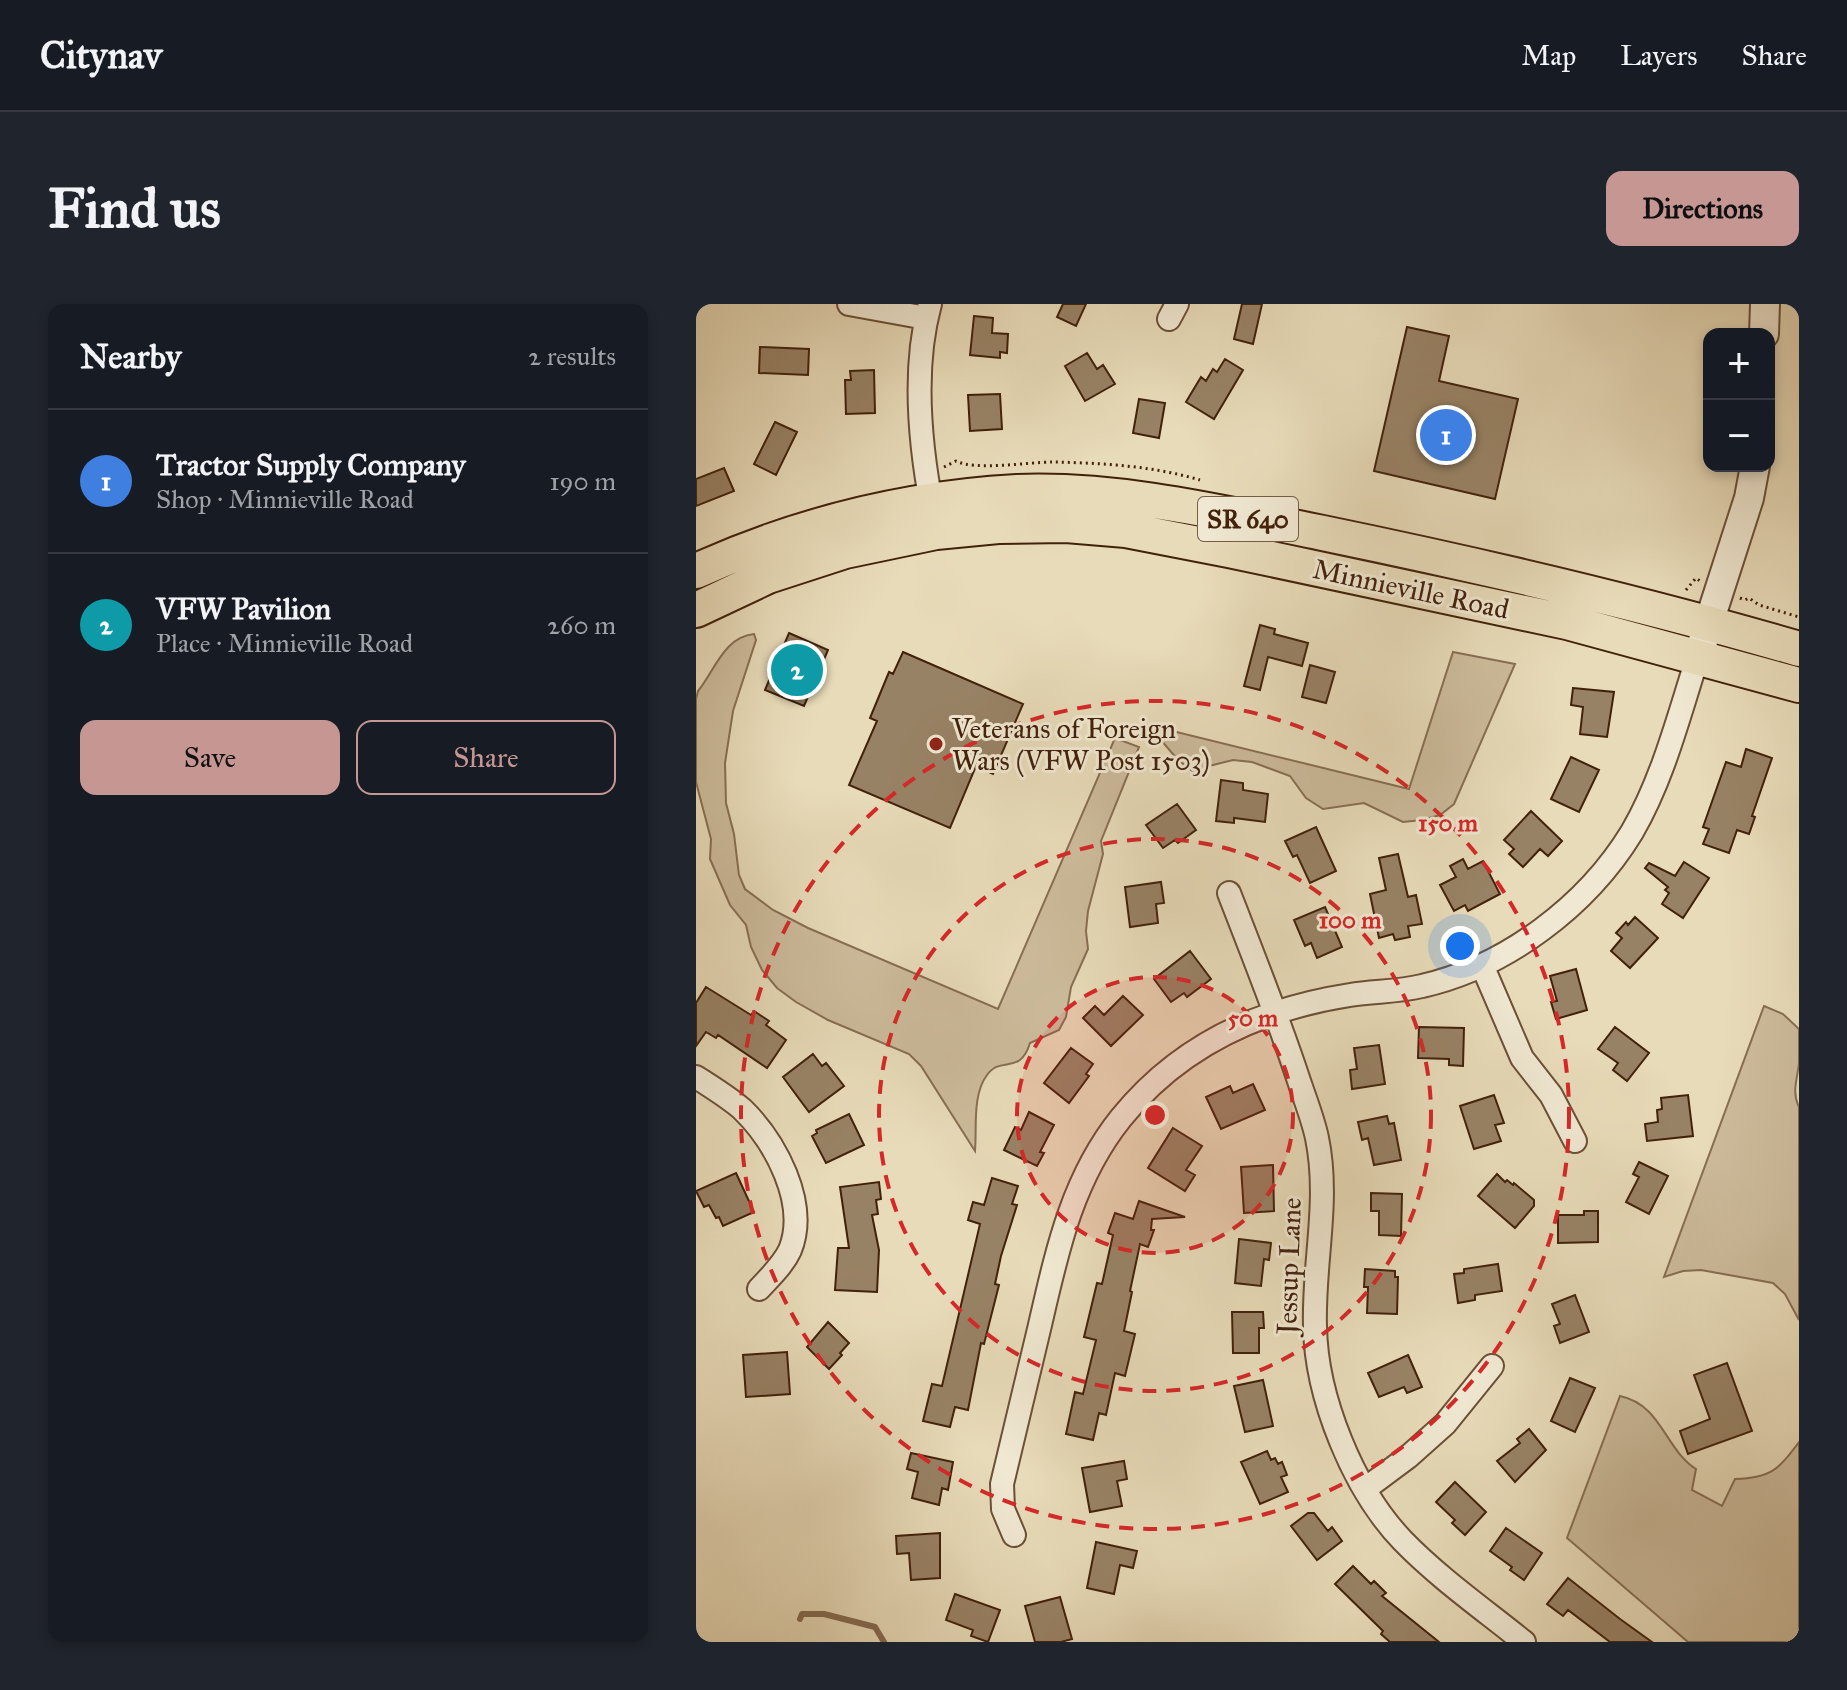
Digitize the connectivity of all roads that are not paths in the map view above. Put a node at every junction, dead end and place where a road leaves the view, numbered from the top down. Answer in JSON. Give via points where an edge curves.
{"nodes":[{"id":1,"x":849,"y":304,"type":"edge"},
{"id":2,"x":1765,"y":304,"type":"edge"},
{"id":3,"x":928,"y":311,"type":"edge"},
{"id":4,"x":1764,"y":328,"type":"edge"},
{"id":5,"x":1754,"y":472,"type":"edge"},
{"id":6,"x":933,"y":516,"type":"junction"},
{"id":7,"x":696,"y":571,"type":"edge"},
{"id":8,"x":696,"y":610,"type":"edge"},
{"id":9,"x":1709,"y":625,"type":"junction"},
{"id":10,"x":1799,"y":649,"type":"edge"},
{"id":11,"x":1698,"y":656,"type":"junction"},
{"id":12,"x":1799,"y":685,"type":"edge"},
{"id":13,"x":1229,"y":893,"type":"dead end"},
{"id":14,"x":1482,"y":965,"type":"junction"},
{"id":15,"x":1275,"y":1013,"type":"junction"},
{"id":16,"x":696,"y":1077,"type":"edge"},
{"id":17,"x":1575,"y":1141,"type":"dead end"},
{"id":18,"x":759,"y":1289,"type":"dead end"},
{"id":19,"x":1492,"y":1366,"type":"dead end"},
{"id":20,"x":1365,"y":1489,"type":"junction"},
{"id":21,"x":1014,"y":1535,"type":"dead end"},
{"id":22,"x":1524,"y":1642,"type":"edge"}],
"edges":[{"from":1,"to":3,"type":"street"},
{"from":2,"to":4,"type":"street"},
{"from":3,"to":6,"type":"street","via":[[922,408]]},
{"from":5,"to":9,"type":"street"},
{"from":6,"to":7,"type":"main road","name":"Minnieville Road","number":"SR 640","via":[[843,518]]},
{"from":6,"to":8,"type":"main road","name":"Minnieville Road","number":"SR 640","via":[[768,576]]},
{"from":6,"to":9,"type":"main road","name":"Minnieville Road","number":"SR 640","via":[[1020,492],[1143,501],[1450,559]]},
{"from":6,"to":11,"type":"main road","name":"Minnieville Road","number":"SR 640","via":[[998,526],[1126,530],[1567,622]]},
{"from":9,"to":10,"type":"main road","name":"Minnieville Road","number":"SR 640"},
{"from":9,"to":11,"type":"street"},
{"from":11,"to":12,"type":"main road","name":"Minnieville Road","number":"SR 640"},
{"from":11,"to":14,"type":"street","via":[[1669,748],[1632,832],[1585,891],[1528,939]]},
{"from":13,"to":15,"type":"street","name":"Jessup Lane"},
{"from":14,"to":15,"type":"street","via":[[1422,986]]},
{"from":14,"to":17,"type":"street","via":[[1522,1058],[1551,1095]]},
{"from":15,"to":20,"type":"street","name":"Jessup Lane","via":[[1317,1139],[1322,1178],[1315,1326],[1320,1371],[1338,1433]]},
{"from":15,"to":21,"type":"street","via":[[1220,1035],[1181,1059],[1120,1119],[1084,1177],[1060,1239],[1002,1484],[1003,1509]]},
{"from":16,"to":18,"type":"street","via":[[745,1112],[768,1141],[788,1184],[794,1215],[791,1246]]},
{"from":19,"to":20,"type":"street","via":[[1445,1424]]},
{"from":20,"to":22,"type":"street","name":"Jessup Lane","via":[[1400,1538]]}]}
